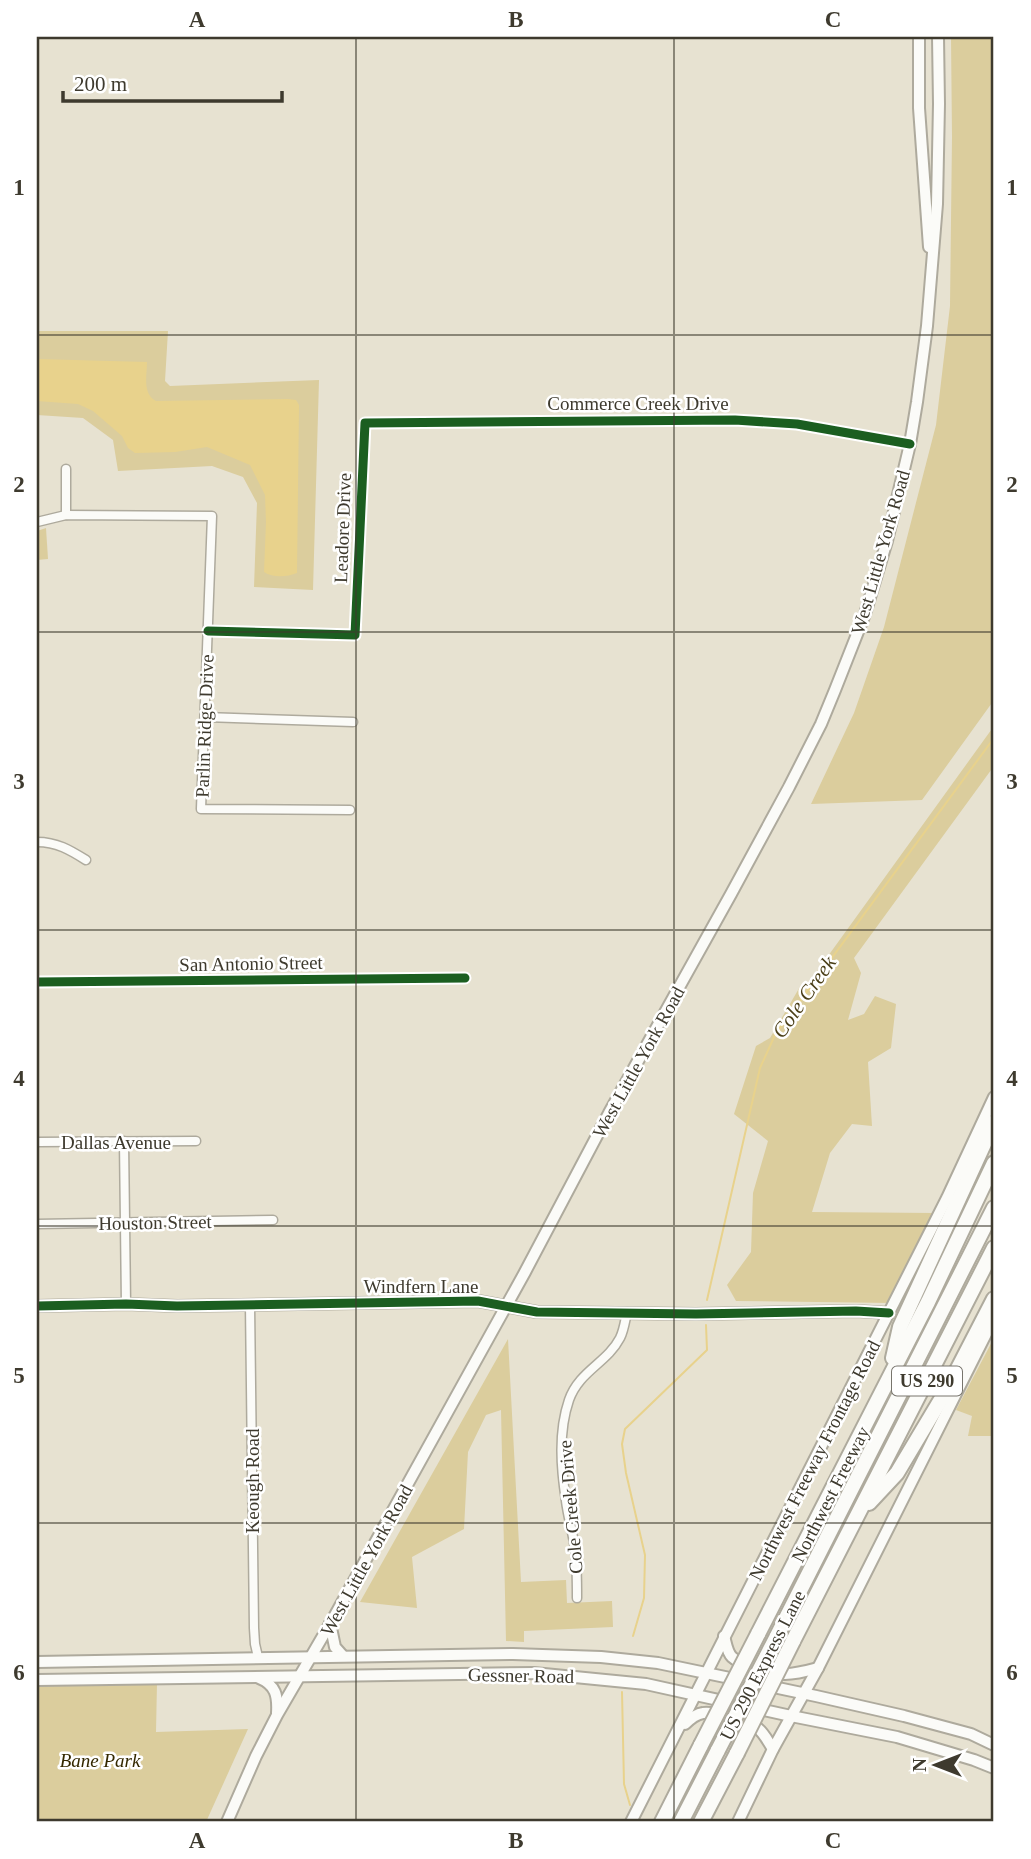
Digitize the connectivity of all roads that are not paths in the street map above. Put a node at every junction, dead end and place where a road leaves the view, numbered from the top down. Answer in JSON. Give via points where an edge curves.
{"nodes":[{"id":1,"x":919,"y":37,"type":"edge"},
{"id":2,"x":938,"y":37,"type":"edge"},
{"id":3,"x":931,"y":260,"type":"junction"},
{"id":4,"x":365,"y":422,"type":"joint"},
{"id":5,"x":910,"y":444,"type":"junction"},
{"id":6,"x":66,"y":469,"type":"dead end"},
{"id":7,"x":66,"y":515,"type":"junction"},
{"id":8,"x":37,"y":522,"type":"edge"},
{"id":9,"x":208,"y":631,"type":"junction"},
{"id":10,"x":205,"y":717,"type":"junction"},
{"id":11,"x":352,"y":722,"type":"dead end"},
{"id":12,"x":350,"y":810,"type":"dead end"},
{"id":13,"x":37,"y":842,"type":"edge"},
{"id":14,"x":86,"y":860,"type":"dead end"},
{"id":15,"x":465,"y":978,"type":"dead end"},
{"id":16,"x":37,"y":982,"type":"edge"},
{"id":17,"x":994,"y":1097,"type":"edge"},
{"id":18,"x":994,"y":1122,"type":"edge"},
{"id":19,"x":124,"y":1141,"type":"junction"},
{"id":20,"x":37,"y":1142,"type":"edge"},
{"id":21,"x":196,"y":1142,"type":"dead end"},
{"id":22,"x":994,"y":1163,"type":"edge"},
{"id":23,"x":994,"y":1208,"type":"edge"},
{"id":24,"x":273,"y":1220,"type":"dead end"},
{"id":25,"x":124,"y":1223,"type":"junction"},
{"id":26,"x":37,"y":1224,"type":"edge"},
{"id":27,"x":994,"y":1248,"type":"edge"},
{"id":28,"x":994,"y":1299,"type":"edge"},
{"id":29,"x":126,"y":1304,"type":"junction"},
{"id":30,"x":250,"y":1305,"type":"junction"},
{"id":31,"x":37,"y":1306,"type":"edge"},
{"id":32,"x":505,"y":1307,"type":"junction"},
{"id":33,"x":627,"y":1312,"type":"junction"},
{"id":34,"x":889,"y":1313,"type":"junction"},
{"id":35,"x":994,"y":1318,"type":"edge"},
{"id":36,"x":888,"y":1380,"type":"junction"},
{"id":37,"x":858,"y":1514,"type":"junction"},
{"id":38,"x":577,"y":1598,"type":"dead end"},
{"id":39,"x":330,"y":1623,"type":"junction"},
{"id":40,"x":724,"y":1636,"type":"junction"},
{"id":41,"x":445,"y":1655,"type":"junction"},
{"id":42,"x":343,"y":1656,"type":"junction"},
{"id":43,"x":545,"y":1656,"type":"junction"},
{"id":44,"x":258,"y":1657,"type":"junction"},
{"id":45,"x":311,"y":1657,"type":"junction"},
{"id":46,"x":142,"y":1659,"type":"junction"},
{"id":47,"x":37,"y":1662,"type":"edge"},
{"id":48,"x":818,"y":1668,"type":"junction"},
{"id":49,"x":445,"y":1674,"type":"junction"},
{"id":50,"x":545,"y":1674,"type":"junction"},
{"id":51,"x":707,"y":1674,"type":"junction"},
{"id":52,"x":301,"y":1675,"type":"junction"},
{"id":53,"x":257,"y":1677,"type":"junction"},
{"id":54,"x":142,"y":1679,"type":"junction"},
{"id":55,"x":37,"y":1680,"type":"edge"},
{"id":56,"x":696,"y":1695,"type":"junction"},
{"id":57,"x":803,"y":1695,"type":"junction"},
{"id":58,"x":277,"y":1715,"type":"junction"},
{"id":59,"x":791,"y":1716,"type":"junction"},
{"id":60,"x":904,"y":1716,"type":"junction"},
{"id":61,"x":678,"y":1731,"type":"junction"},
{"id":62,"x":897,"y":1737,"type":"junction"},
{"id":63,"x":994,"y":1745,"type":"edge"},
{"id":64,"x":773,"y":1749,"type":"junction"},
{"id":65,"x":994,"y":1768,"type":"edge"},
{"id":66,"x":227,"y":1822,"type":"edge"},
{"id":67,"x":631,"y":1822,"type":"edge"},
{"id":68,"x":662,"y":1822,"type":"edge"},
{"id":69,"x":681,"y":1822,"type":"edge"},
{"id":70,"x":701,"y":1822,"type":"edge"},
{"id":71,"x":738,"y":1822,"type":"edge"}],
"edges":[{"from":1,"to":3,"type":"main road","name":"West Little York Road","via":[[919,108]]},
{"from":2,"to":3,"type":"main road","name":"West Little York Road","via":[[937,204]]},
{"from":3,"to":5,"type":"main road","name":"West Little York Road","via":[[927,326]]},
{"from":4,"to":5,"type":"street","name":"Commerce Creek Drive","via":[[735,420],[797,424]]},
{"from":4,"to":9,"type":"street","name":"Leadore Drive","via":[[355,635]]},
{"from":5,"to":32,"type":"main road","name":"West Little York Road","via":[[864,614],[821,723]]},
{"from":6,"to":7,"type":"street"},
{"from":7,"to":8,"type":"street"},
{"from":7,"to":9,"type":"street","name":"Parlin Ridge Drive","via":[[212,516]]},
{"from":9,"to":10,"type":"street","name":"Parlin Ridge Drive"},
{"from":10,"to":11,"type":"street"},
{"from":10,"to":12,"type":"street","name":"Parlin Ridge Drive","via":[[201,809]]},
{"from":13,"to":14,"type":"street","via":[[58,844]]},
{"from":15,"to":16,"type":"street","name":"San Antonio Street"},
{"from":17,"to":34,"type":"main road","name":"Northwest Freeway Frontage Road"},
{"from":18,"to":36,"type":"highway","via":[[900,1327]]},
{"from":19,"to":20,"type":"street","name":"Dallas Avenue"},
{"from":19,"to":21,"type":"street","name":"Dallas Avenue"},
{"from":19,"to":25,"type":"street"},
{"from":22,"to":36,"type":"highway","name":"Northwest Freeway","number":"US 290"},
{"from":23,"to":69,"type":"highway","name":"US 290 Express Lane","bridge":true},
{"from":24,"to":25,"type":"street","name":"Houston Street"},
{"from":25,"to":26,"type":"street","name":"Houston Street"},
{"from":25,"to":29,"type":"street"},
{"from":27,"to":37,"type":"highway","name":"Northwest Freeway","number":"US 290"},
{"from":28,"to":37,"type":"highway","via":[[897,1473]]},
{"from":29,"to":30,"type":"main road","name":"Windfern Lane"},
{"from":29,"to":31,"type":"main road","name":"Windfern Lane"},
{"from":30,"to":32,"type":"main road","name":"Windfern Lane","via":[[478,1301]]},
{"from":30,"to":44,"type":"street","name":"Keough Road"},
{"from":32,"to":33,"type":"main road","name":"Windfern Lane","via":[[537,1312]]},
{"from":32,"to":39,"type":"main road","name":"West Little York Road"},
{"from":33,"to":34,"type":"main road","name":"Windfern Lane"},
{"from":33,"to":38,"type":"street","name":"Cole Creek Drive","via":[[616,1344],[574,1388],[564,1422],[565,1501],[575,1550]]},
{"from":34,"to":40,"type":"main road","name":"Northwest Freeway Frontage Road"},
{"from":35,"to":48,"type":"main road"},
{"from":36,"to":68,"type":"highway","name":"Northwest Freeway","number":"US 290","bridge":true},
{"from":37,"to":70,"type":"highway","name":"Northwest Freeway","number":"US 290","bridge":true},
{"from":39,"to":42,"type":"main road","via":[[335,1647]]},
{"from":39,"to":45,"type":"main road","name":"West Little York Road"},
{"from":40,"to":48,"type":"main road","via":[[729,1653],[742,1663],[783,1674]]},
{"from":40,"to":51,"type":"main road","name":"Northwest Freeway Frontage Road"},
{"from":41,"to":42,"type":"main road","name":"Gessner Road"},
{"from":41,"to":43,"type":"main road","name":"Gessner Road"},
{"from":41,"to":49,"type":"main road"},
{"from":42,"to":45,"type":"main road","name":"Gessner Road"},
{"from":43,"to":50,"type":"main road"},
{"from":43,"to":51,"type":"main road","name":"Gessner Road","via":[[658,1663]]},
{"from":44,"to":45,"type":"main road","name":"Gessner Road"},
{"from":44,"to":46,"type":"main road","name":"Gessner Road"},
{"from":45,"to":52,"type":"main road","name":"West Little York Road"},
{"from":46,"to":47,"type":"main road","name":"Gessner Road"},
{"from":46,"to":54,"type":"main road"},
{"from":48,"to":57,"type":"main road"},
{"from":49,"to":50,"type":"main road","name":"Gessner Road"},
{"from":49,"to":52,"type":"main road","name":"Gessner Road"},
{"from":50,"to":56,"type":"main road","name":"Gessner Road","via":[[646,1684]]},
{"from":51,"to":56,"type":"main road","name":"Northwest Freeway Frontage Road"},
{"from":51,"to":57,"type":"main road","name":"Gessner Road"},
{"from":52,"to":53,"type":"main road","name":"Gessner Road"},
{"from":52,"to":58,"type":"main road","name":"West Little York Road"},
{"from":53,"to":54,"type":"main road","name":"Gessner Road"},
{"from":53,"to":58,"type":"main road","via":[[274,1689]]},
{"from":54,"to":55,"type":"main road","name":"Gessner Road"},
{"from":56,"to":59,"type":"main road","name":"Gessner Road"},
{"from":56,"to":61,"type":"main road","name":"Northwest Freeway Frontage Road"},
{"from":57,"to":59,"type":"main road"},
{"from":57,"to":60,"type":"main road","name":"Gessner Road"},
{"from":58,"to":66,"type":"main road","name":"West Little York Road"},
{"from":59,"to":62,"type":"main road","name":"Gessner Road"},
{"from":59,"to":64,"type":"main road"},
{"from":60,"to":62,"type":"main road"},
{"from":60,"to":63,"type":"main road","name":"Gessner Road"},
{"from":61,"to":64,"type":"main road","via":[[691,1718],[710,1712],[757,1727]]},
{"from":61,"to":67,"type":"main road","name":"Northwest Freeway Frontage Road"},
{"from":62,"to":65,"type":"main road","name":"Gessner Road"},
{"from":64,"to":71,"type":"main road"}]}
